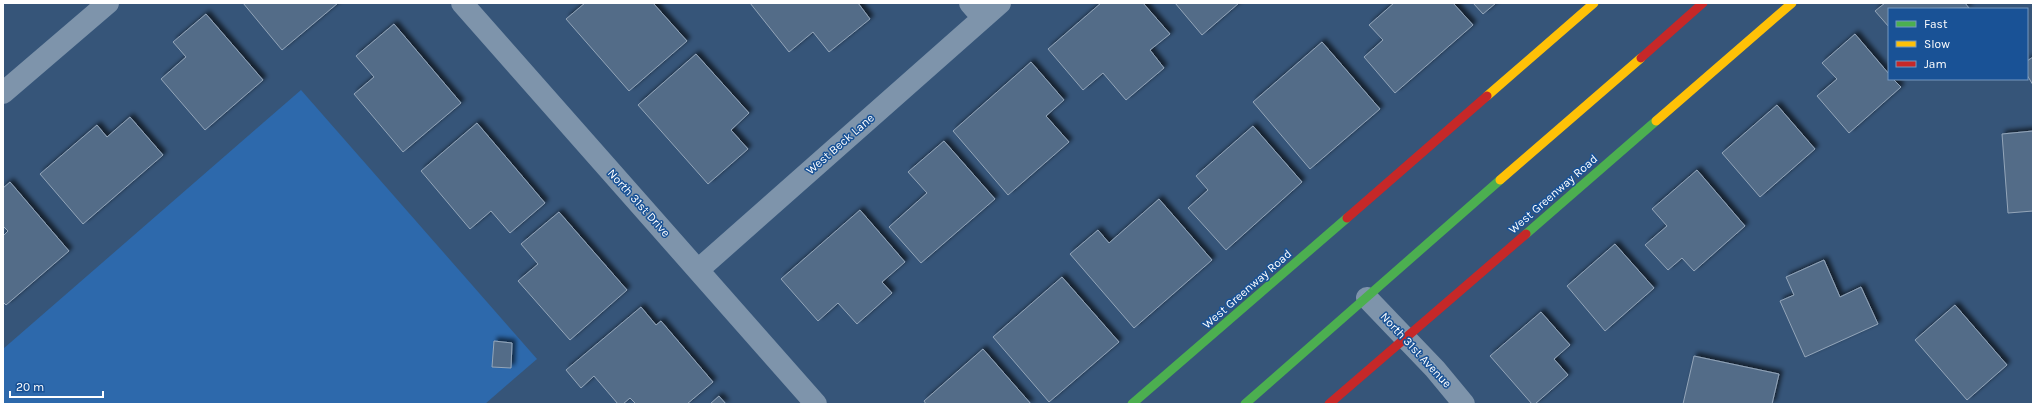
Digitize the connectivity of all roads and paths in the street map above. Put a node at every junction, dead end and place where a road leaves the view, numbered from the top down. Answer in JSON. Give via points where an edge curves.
{"nodes":[{"id":1,"x":108,"y":3,"type":"edge"},
{"id":2,"x":462,"y":3,"type":"edge"},
{"id":3,"x":1000,"y":3,"type":"edge"},
{"id":4,"x":1594,"y":3,"type":"edge"},
{"id":5,"x":1703,"y":3,"type":"edge"},
{"id":6,"x":1792,"y":3,"type":"edge"},
{"id":7,"x":976,"y":11,"type":"edge"},
{"id":8,"x":3,"y":93,"type":"edge"},
{"id":9,"x":698,"y":270,"type":"junction"},
{"id":10,"x":1367,"y":298,"type":"junction"},
{"id":11,"x":1404,"y":338,"type":"junction"},
{"id":12,"x":816,"y":404,"type":"edge"},
{"id":13,"x":1132,"y":404,"type":"edge"},
{"id":14,"x":1245,"y":404,"type":"edge"},
{"id":15,"x":1329,"y":404,"type":"edge"},
{"id":16,"x":1464,"y":404,"type":"edge"}],
"edges":[{"from":1,"to":8,"type":"street"},
{"from":2,"to":9,"type":"street","name":"North 31st Drive"},
{"from":3,"to":7,"type":"street","name":"West Beck Lane"},
{"from":4,"to":13,"type":"street","name":"West Greenway Road"},
{"from":5,"to":10,"type":"street"},
{"from":6,"to":11,"type":"street","name":"West Greenway Road"},
{"from":7,"to":9,"type":"street","name":"West Beck Lane"},
{"from":9,"to":12,"type":"street","name":"North 31st Drive"},
{"from":10,"to":11,"type":"street","name":"North 31st Avenue"},
{"from":10,"to":14,"type":"street"},
{"from":11,"to":15,"type":"street","name":"West Greenway Road"},
{"from":11,"to":16,"type":"street","name":"North 31st Avenue","via":[[1435,369]]}]}
